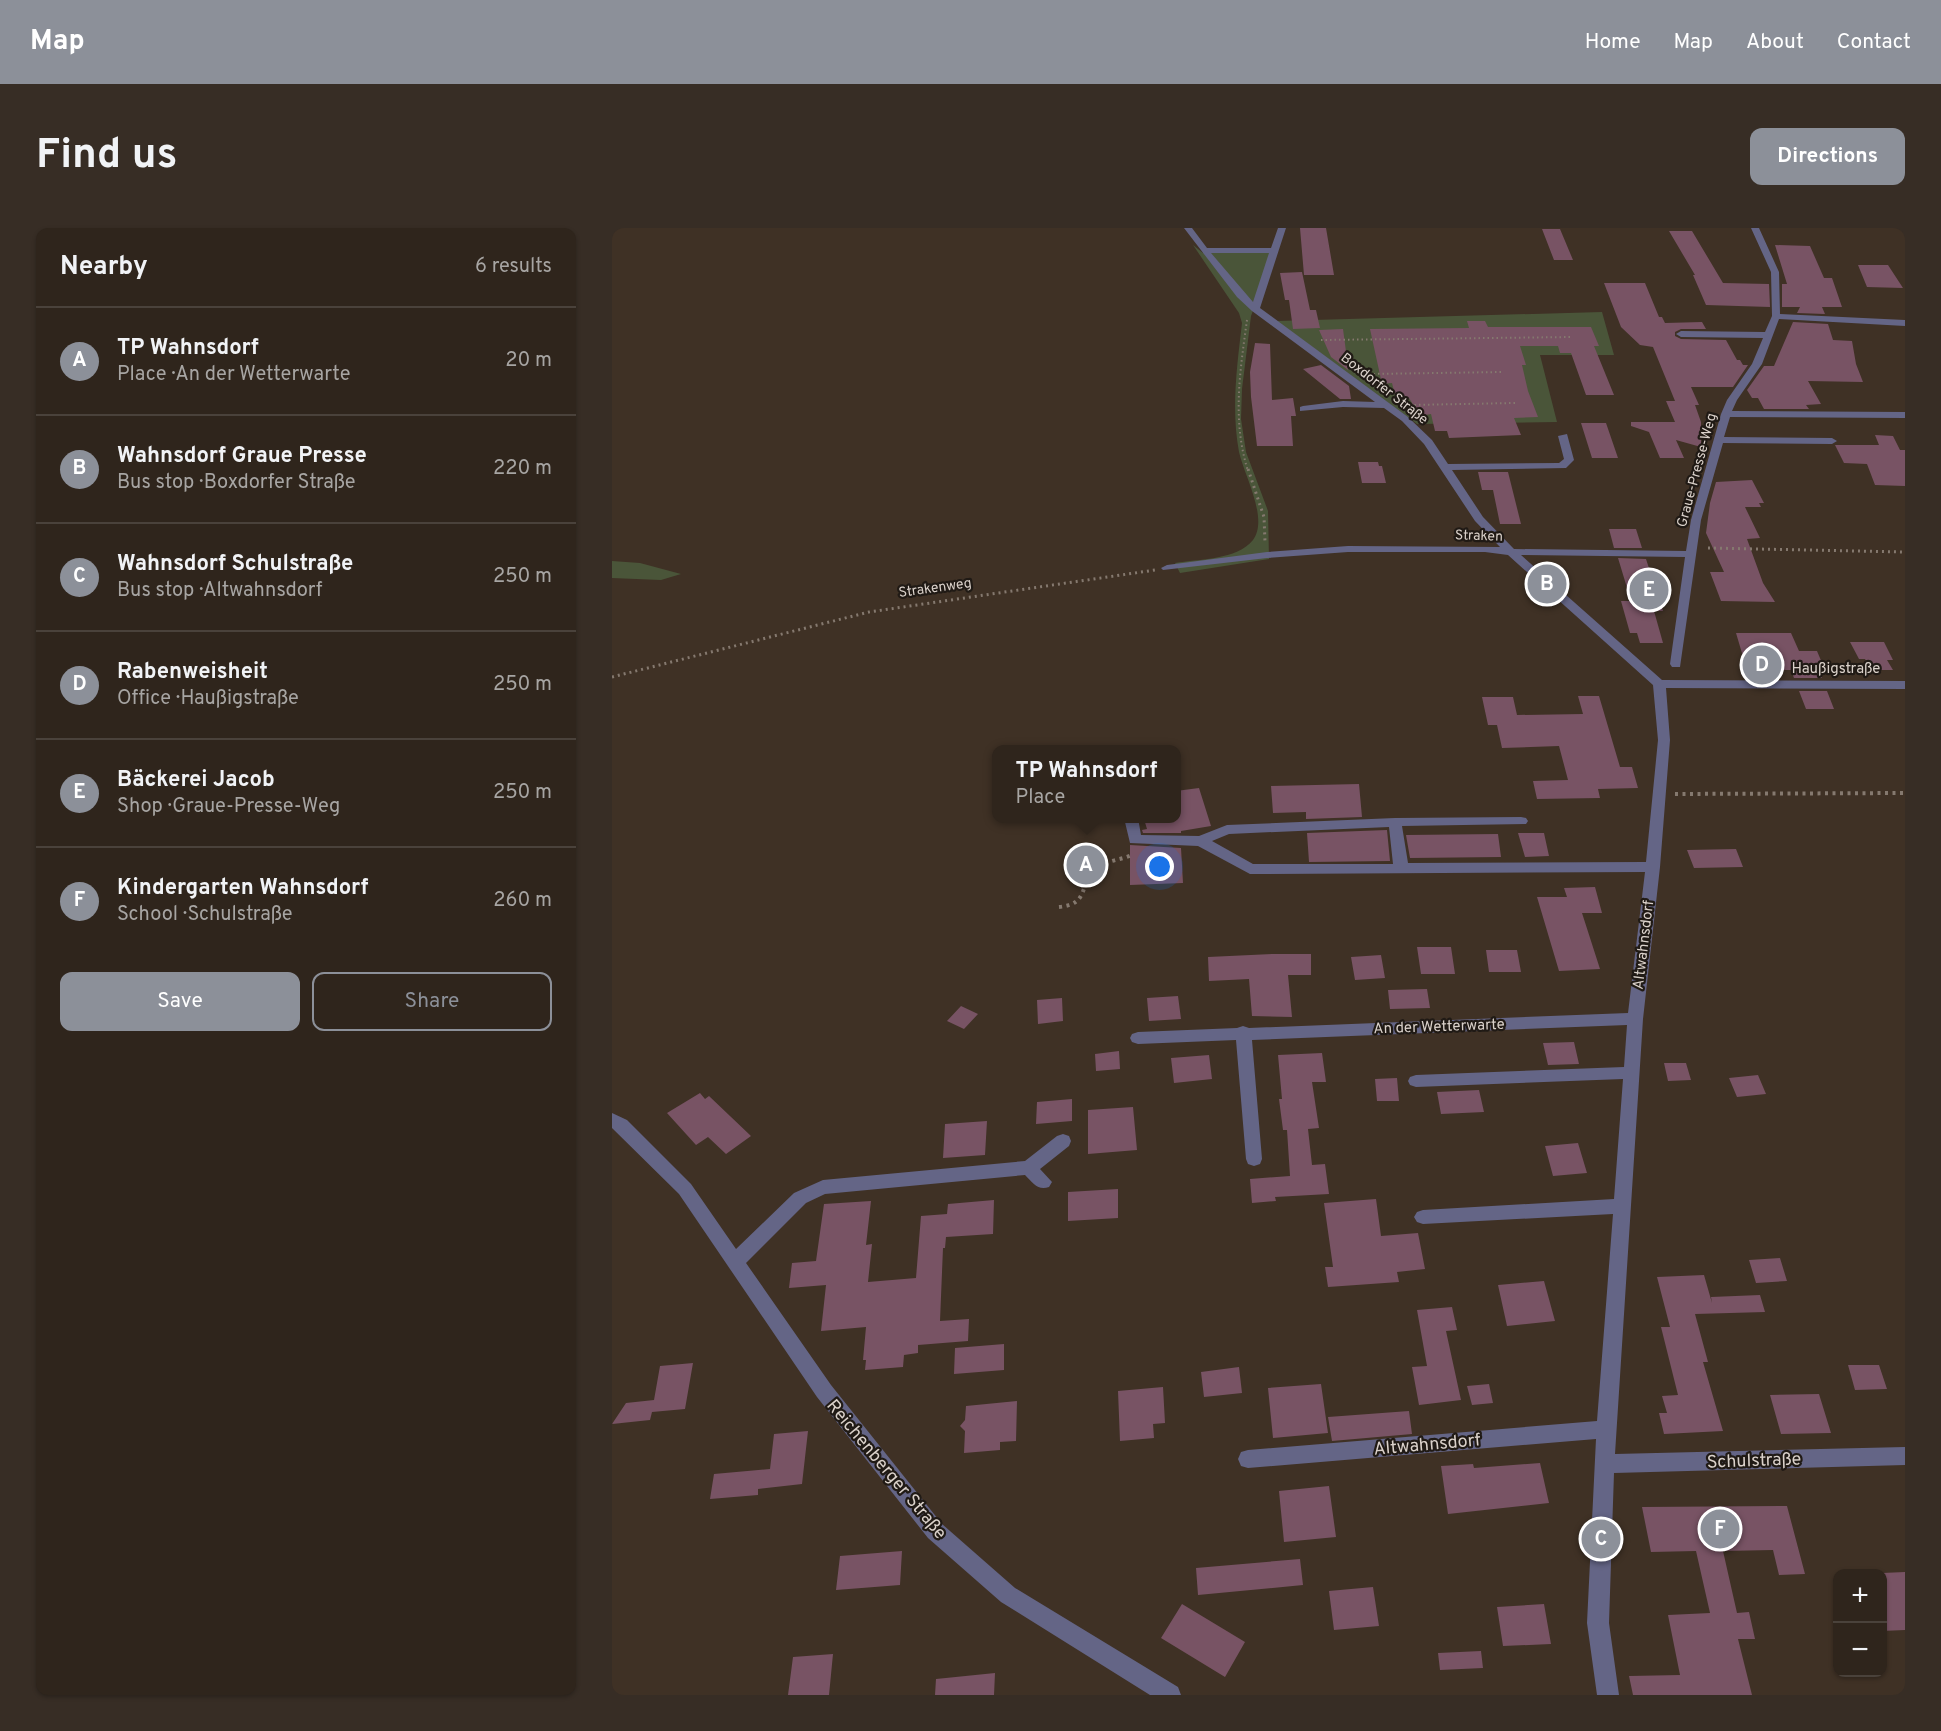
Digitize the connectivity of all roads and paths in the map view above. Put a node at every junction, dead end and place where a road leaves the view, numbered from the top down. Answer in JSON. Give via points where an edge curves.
{"nodes":[{"id":1,"x":1188,"y":228,"type":"edge"},
{"id":2,"x":1282,"y":228,"type":"edge"},
{"id":3,"x":1755,"y":228,"type":"edge"},
{"id":4,"x":1206,"y":250,"type":"junction"},
{"id":5,"x":1274,"y":251,"type":"junction"},
{"id":6,"x":1255,"y":309,"type":"junction"},
{"id":7,"x":1776,"y":316,"type":"junction"},
{"id":8,"x":1905,"y":323,"type":"edge"},
{"id":9,"x":1681,"y":334,"type":"dead end"},
{"id":10,"x":1768,"y":335,"type":"junction"},
{"id":11,"x":1572,"y":337,"type":"dead end"},
{"id":12,"x":1299,"y":340,"type":"junction"},
{"id":13,"x":1503,"y":372,"type":"dead end"},
{"id":14,"x":1344,"y":375,"type":"junction"},
{"id":15,"x":1515,"y":404,"type":"dead end"},
{"id":16,"x":1386,"y":405,"type":"junction"},
{"id":17,"x":1303,"y":409,"type":"dead end"},
{"id":18,"x":1726,"y":414,"type":"junction"},
{"id":19,"x":1905,"y":415,"type":"edge"},
{"id":20,"x":1563,"y":436,"type":"dead end"},
{"id":21,"x":1719,"y":440,"type":"junction"},
{"id":22,"x":1832,"y":441,"type":"dead end"},
{"id":23,"x":1445,"y":467,"type":"junction"},
{"id":24,"x":1691,"y":551,"type":"junction"},
{"id":25,"x":1511,"y":552,"type":"junction"},
{"id":26,"x":1905,"y":552,"type":"edge"},
{"id":27,"x":1267,"y":555,"type":"junction"},
{"id":28,"x":1167,"y":568,"type":"joint"},
{"id":29,"x":1676,"y":664,"type":"dead end"},
{"id":30,"x":612,"y":677,"type":"edge"},
{"id":31,"x":1659,"y":684,"type":"junction"},
{"id":32,"x":1905,"y":684,"type":"edge"},
{"id":33,"x":1659,"y":793,"type":"junction"},
{"id":34,"x":1905,"y":794,"type":"edge"},
{"id":35,"x":1521,"y":820,"type":"dead end"},
{"id":36,"x":1395,"y":822,"type":"junction"},
{"id":37,"x":1132,"y":823,"type":"edge"},
{"id":38,"x":1135,"y":840,"type":"junction"},
{"id":39,"x":1201,"y":841,"type":"junction"},
{"id":40,"x":1401,"y":867,"type":"junction"},
{"id":41,"x":1653,"y":867,"type":"junction"},
{"id":42,"x":1059,"y":907,"type":"dead end"},
{"id":43,"x":1635,"y":1019,"type":"junction"},
{"id":44,"x":1243,"y":1032,"type":"junction"},
{"id":45,"x":1138,"y":1038,"type":"dead end"},
{"id":46,"x":1630,"y":1073,"type":"junction"},
{"id":47,"x":1416,"y":1081,"type":"dead end"},
{"id":48,"x":612,"y":1120,"type":"edge"},
{"id":49,"x":1063,"y":1141,"type":"dead end"},
{"id":50,"x":1254,"y":1159,"type":"dead end"},
{"id":51,"x":1029,"y":1168,"type":"junction"},
{"id":52,"x":1043,"y":1182,"type":"dead end"},
{"id":53,"x":1620,"y":1206,"type":"junction"},
{"id":54,"x":1423,"y":1217,"type":"dead end"},
{"id":55,"x":734,"y":1263,"type":"junction"},
{"id":56,"x":1606,"y":1429,"type":"junction"},
{"id":57,"x":1905,"y":1456,"type":"edge"},
{"id":58,"x":1248,"y":1459,"type":"dead end"},
{"id":59,"x":1604,"y":1464,"type":"junction"},
{"id":60,"x":1170,"y":1695,"type":"edge"},
{"id":61,"x":1608,"y":1695,"type":"edge"}],
"edges":[{"from":1,"to":4,"type":"street","name":"Boxdorfer Straße"},
{"from":2,"to":5,"type":"street"},
{"from":3,"to":7,"type":"street","name":"Graue-Presse-Weg","via":[[1775,272]]},
{"from":4,"to":5,"type":"street"},
{"from":4,"to":6,"type":"street","name":"Boxdorfer Straße"},
{"from":5,"to":6,"type":"street"},
{"from":6,"to":12,"type":"street","name":"Boxdorfer Straße"},
{"from":6,"to":27,"type":"path","via":[[1248,312],[1238,427],[1264,517]]},
{"from":7,"to":8,"type":"street"},
{"from":7,"to":10,"type":"street","name":"Graue-Presse-Weg"},
{"from":9,"to":10,"type":"street"},
{"from":10,"to":18,"type":"street","name":"Graue-Presse-Weg","via":[[1757,364]]},
{"from":11,"to":12,"type":"path"},
{"from":12,"to":14,"type":"street","name":"Boxdorfer Straße"},
{"from":13,"to":14,"type":"path"},
{"from":14,"to":16,"type":"street","name":"Boxdorfer Straße"},
{"from":15,"to":16,"type":"path"},
{"from":16,"to":17,"type":"street","via":[[1343,404]]},
{"from":16,"to":23,"type":"street","name":"Boxdorfer Straße","via":[[1428,442]]},
{"from":18,"to":19,"type":"street"},
{"from":18,"to":21,"type":"street","name":"Graue-Presse-Weg"},
{"from":20,"to":23,"type":"street","via":[[1569,460],[1562,466]]},
{"from":21,"to":22,"type":"street"},
{"from":21,"to":24,"type":"street","name":"Graue-Presse-Weg","via":[[1695,520]]},
{"from":23,"to":25,"type":"street","name":"Boxdorfer Straße","via":[[1479,519]]},
{"from":24,"to":25,"type":"street","name":"Straken"},
{"from":24,"to":26,"type":"path"},
{"from":24,"to":29,"type":"street","name":"Graue-Presse-Weg"},
{"from":25,"to":27,"type":"street","name":"Straken","via":[[1348,549]]},
{"from":25,"to":31,"type":"street","name":"Boxdorfer Straße"},
{"from":27,"to":28,"type":"street"},
{"from":28,"to":30,"type":"path","name":"Strakenweg","via":[[903,606]]},
{"from":31,"to":32,"type":"street","name":"Haußigstraße"},
{"from":31,"to":33,"type":"street","name":"Altwahnsdorf","via":[[1664,740]]},
{"from":33,"to":34,"type":"path"},
{"from":33,"to":41,"type":"street","name":"Altwahnsdorf"},
{"from":35,"to":36,"type":"street"},
{"from":36,"to":39,"type":"street","via":[[1227,830]]},
{"from":36,"to":40,"type":"street"},
{"from":37,"to":38,"type":"street"},
{"from":38,"to":39,"type":"street"},
{"from":38,"to":42,"type":"path","via":[[1132,855],[1105,863],[1089,876],[1075,905]]},
{"from":39,"to":40,"type":"street","via":[[1250,869]]},
{"from":40,"to":41,"type":"street"},
{"from":41,"to":43,"type":"street","name":"Altwahnsdorf"},
{"from":43,"to":44,"type":"street","name":"An der Wetterwarte"},
{"from":43,"to":46,"type":"street","name":"Altwahnsdorf"},
{"from":44,"to":45,"type":"street","name":"An der Wetterwarte"},
{"from":44,"to":50,"type":"street"},
{"from":46,"to":47,"type":"street"},
{"from":46,"to":53,"type":"street","name":"Altwahnsdorf"},
{"from":48,"to":55,"type":"street","name":"Reichenberger Straße","via":[[685,1189]]},
{"from":49,"to":51,"type":"street"},
{"from":51,"to":52,"type":"street"},
{"from":51,"to":55,"type":"street","via":[[823,1187],[800,1198]]},
{"from":53,"to":54,"type":"street"},
{"from":53,"to":56,"type":"street","name":"Altwahnsdorf"},
{"from":55,"to":60,"type":"street","name":"Reichenberger Straße","via":[[824,1391],[935,1531],[1008,1595]]},
{"from":56,"to":58,"type":"street","name":"Altwahnsdorf"},
{"from":56,"to":59,"type":"street","name":"Altwahnsdorf"},
{"from":57,"to":59,"type":"street","name":"Schulstraße"},
{"from":59,"to":61,"type":"street","name":"Altwahnsdorf","via":[[1598,1623]]}]}
